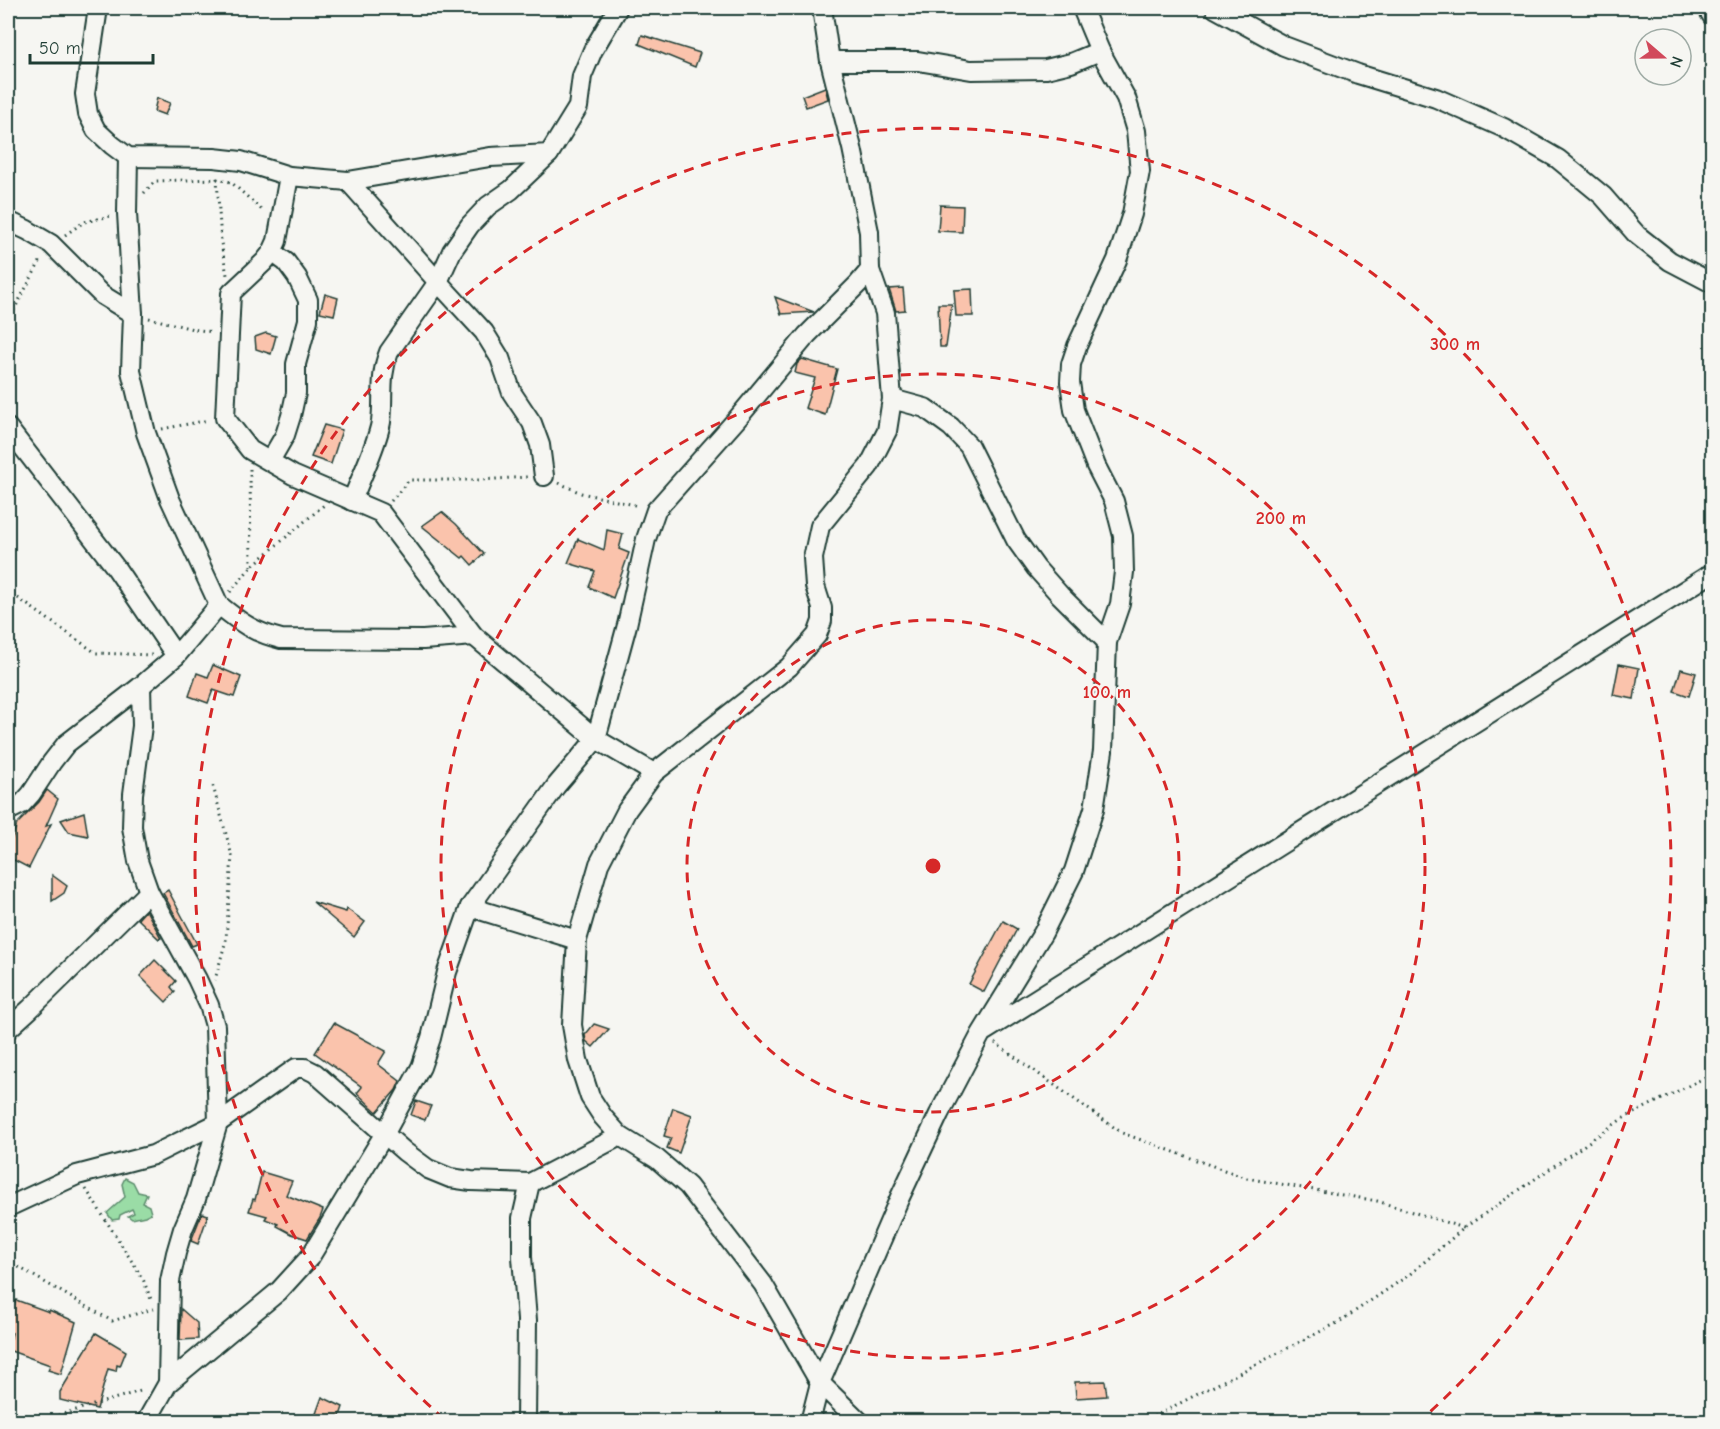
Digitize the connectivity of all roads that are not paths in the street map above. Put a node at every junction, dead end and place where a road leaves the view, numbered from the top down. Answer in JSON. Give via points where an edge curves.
{"nodes":[{"id":1,"x":98,"y":8,"type":"edge"},
{"id":2,"x":618,"y":8,"type":"edge"},
{"id":3,"x":822,"y":8,"type":"edge"},
{"id":4,"x":1082,"y":8,"type":"edge"},
{"id":5,"x":1215,"y":8,"type":"edge"},
{"id":6,"x":1707,"y":8,"type":"edge"},
{"id":7,"x":1713,"y":16,"type":"edge"},
{"id":8,"x":1100,"y":51,"type":"junction"},
{"id":9,"x":830,"y":61,"type":"junction"},
{"id":10,"x":549,"y":154,"type":"junction"},
{"id":11,"x":128,"y":157,"type":"junction"},
{"id":12,"x":290,"y":176,"type":"junction"},
{"id":13,"x":348,"y":180,"type":"junction"},
{"id":14,"x":8,"y":221,"type":"edge"},
{"id":15,"x":272,"y":252,"type":"junction"},
{"id":16,"x":870,"y":270,"type":"junction"},
{"id":17,"x":438,"y":282,"type":"junction"},
{"id":18,"x":1713,"y":283,"type":"edge"},
{"id":19,"x":133,"y":314,"type":"junction"},
{"id":20,"x":892,"y":399,"type":"junction"},
{"id":21,"x":8,"y":428,"type":"edge"},
{"id":22,"x":270,"y":461,"type":"junction"},
{"id":23,"x":544,"y":476,"type":"road end"},
{"id":24,"x":344,"y":498,"type":"junction"},
{"id":25,"x":1713,"y":573,"type":"edge"},
{"id":26,"x":219,"y":605,"type":"junction"},
{"id":27,"x":474,"y":636,"type":"junction"},
{"id":28,"x":1107,"y":642,"type":"junction"},
{"id":29,"x":176,"y":656,"type":"junction"},
{"id":30,"x":141,"y":686,"type":"junction"},
{"id":31,"x":596,"y":739,"type":"junction"},
{"id":32,"x":654,"y":773,"type":"junction"},
{"id":33,"x":8,"y":811,"type":"edge"},
{"id":34,"x":148,"y":892,"type":"junction"},
{"id":35,"x":470,"y":907,"type":"junction"},
{"id":36,"x":577,"y":939,"type":"junction"},
{"id":37,"x":8,"y":1029,"type":"edge"},
{"id":38,"x":981,"y":1034,"type":"junction"},
{"id":39,"x":218,"y":1123,"type":"junction"},
{"id":40,"x":385,"y":1133,"type":"junction"},
{"id":41,"x":620,"y":1136,"type":"junction"},
{"id":42,"x":530,"y":1183,"type":"junction"},
{"id":43,"x":8,"y":1207,"type":"edge"},
{"id":44,"x":168,"y":1383,"type":"junction"},
{"id":45,"x":820,"y":1383,"type":"junction"},
{"id":46,"x":146,"y":1422,"type":"edge"},
{"id":47,"x":526,"y":1422,"type":"edge"},
{"id":48,"x":810,"y":1422,"type":"edge"},
{"id":49,"x":860,"y":1422,"type":"edge"}],
"edges":[{"from":1,"to":11,"type":"street","via":[[85,94],[88,114],[96,130]]},
{"from":2,"to":10,"type":"street","via":[[582,76],[578,107]]},
{"from":3,"to":9,"type":"street"},
{"from":4,"to":8,"type":"street"},
{"from":5,"to":18,"type":"street","via":[[1284,46],[1436,98],[1504,128],[1558,159],[1670,261]]},
{"from":6,"to":7,"type":"street"},
{"from":8,"to":9,"type":"street","via":[[1046,69],[971,70],[918,62]]},
{"from":8,"to":28,"type":"street","via":[[1126,98],[1136,131],[1140,171],[1132,214],[1117,260],[1071,364],[1074,410],[1114,501],[1123,536],[1120,604]]},
{"from":9,"to":16,"type":"street","via":[[869,232]]},
{"from":10,"to":13,"type":"street","via":[[490,157]]},
{"from":10,"to":17,"type":"street","via":[[470,225]]},
{"from":11,"to":12,"type":"street","via":[[241,160]]},
{"from":11,"to":19,"type":"street"},
{"from":12,"to":13,"type":"street"},
{"from":12,"to":15,"type":"street"},
{"from":13,"to":17,"type":"street"},
{"from":14,"to":19,"type":"street","via":[[51,244],[102,295]]},
{"from":15,"to":22,"type":"street","via":[[297,277],[308,300],[308,321],[296,364],[291,416]]},
{"from":15,"to":22,"type":"street","via":[[231,293],[225,418],[250,450]]},
{"from":16,"to":20,"type":"street","via":[[885,313]]},
{"from":16,"to":31,"type":"street","via":[[807,335],[656,510]]},
{"from":17,"to":23,"type":"street","via":[[484,332],[500,358],[512,393],[532,423]]},
{"from":17,"to":24,"type":"street","via":[[389,352],[382,379],[381,423],[375,442]]},
{"from":19,"to":26,"type":"street","via":[[131,371],[146,433],[170,499]]},
{"from":20,"to":28,"type":"street","via":[[925,408],[969,446],[1016,540],[1060,595]]},
{"from":20,"to":32,"type":"street","via":[[887,431],[869,466],[820,526],[813,558],[822,608],[817,635],[789,667]]},
{"from":21,"to":29,"type":"street","via":[[116,568]]},
{"from":22,"to":24,"type":"street"},
{"from":24,"to":27,"type":"street","via":[[381,513]]},
{"from":25,"to":38,"type":"street"},
{"from":26,"to":27,"type":"street","via":[[246,627],[281,639],[423,640]]},
{"from":26,"to":29,"type":"street"},
{"from":27,"to":31,"type":"street"},
{"from":28,"to":38,"type":"street","via":[[1103,751],[1094,809],[1074,871],[1043,933]]},
{"from":29,"to":30,"type":"street"},
{"from":30,"to":33,"type":"street","via":[[66,744],[31,794]]},
{"from":30,"to":34,"type":"street","via":[[142,726],[132,826]]},
{"from":31,"to":32,"type":"street"},
{"from":31,"to":35,"type":"street","via":[[556,786]]},
{"from":32,"to":36,"type":"street","via":[[627,810],[599,864]]},
{"from":34,"to":37,"type":"street"},
{"from":34,"to":39,"type":"street","via":[[209,1005],[215,1026]]},
{"from":35,"to":36,"type":"street"},
{"from":35,"to":40,"type":"street","via":[[421,1067]]},
{"from":36,"to":41,"type":"street","via":[[572,1025],[578,1060],[590,1097]]},
{"from":38,"to":45,"type":"street","via":[[900,1197]]},
{"from":39,"to":40,"type":"street","via":[[288,1073],[305,1068]]},
{"from":39,"to":43,"type":"street","via":[[153,1155],[77,1175]]},
{"from":39,"to":44,"type":"street","via":[[170,1281]]},
{"from":40,"to":42,"type":"street","via":[[428,1169],[450,1178]]},
{"from":40,"to":44,"type":"street","via":[[310,1257],[279,1291]]},
{"from":41,"to":42,"type":"street"},
{"from":41,"to":45,"type":"street","via":[[657,1159],[688,1186],[763,1284]]},
{"from":42,"to":47,"type":"street","via":[[522,1218]]},
{"from":44,"to":46,"type":"street"},
{"from":45,"to":48,"type":"street"},
{"from":45,"to":49,"type":"street"}]}
